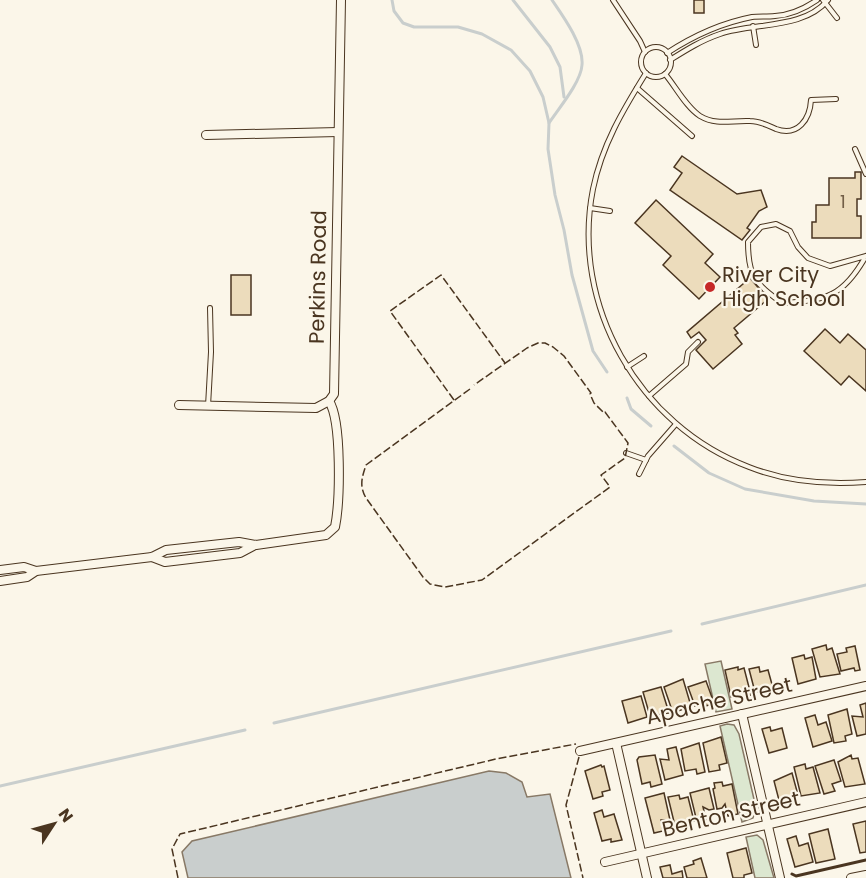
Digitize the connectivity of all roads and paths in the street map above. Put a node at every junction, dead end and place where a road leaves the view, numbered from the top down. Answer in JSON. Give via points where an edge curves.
{"nodes":[{"id":1,"x":341,"y":0,"type":"edge"},
{"id":2,"x":613,"y":0,"type":"edge"},
{"id":3,"x":817,"y":0,"type":"edge"},
{"id":4,"x":825,"y":1,"type":"edge"},
{"id":5,"x":837,"y":18,"type":"dead end"},
{"id":6,"x":753,"y":26,"type":"junction"},
{"id":7,"x":756,"y":45,"type":"dead end"},
{"id":8,"x":645,"y":52,"type":"junction"},
{"id":9,"x":667,"y":53,"type":"junction"},
{"id":10,"x":670,"y":60,"type":"junction"},
{"id":11,"x":646,"y":73,"type":"junction"},
{"id":12,"x":664,"y":74,"type":"junction"},
{"id":13,"x":637,"y":88,"type":"junction"},
{"id":14,"x":836,"y":99,"type":"dead end"},
{"id":15,"x":338,"y":132,"type":"junction"},
{"id":16,"x":206,"y":135,"type":"dead end"},
{"id":17,"x":692,"y":136,"type":"dead end"},
{"id":18,"x":855,"y":149,"type":"dead end"},
{"id":19,"x":866,"y":174,"type":"edge"},
{"id":20,"x":590,"y":208,"type":"junction"},
{"id":21,"x":610,"y":211,"type":"dead end"},
{"id":22,"x":866,"y":256,"type":"edge"},
{"id":23,"x":210,"y":308,"type":"dead end"},
{"id":24,"x":698,"y":342,"type":"dead end"},
{"id":25,"x":644,"y":356,"type":"dead end"},
{"id":26,"x":627,"y":367,"type":"junction"},
{"id":27,"x":649,"y":396,"type":"junction"},
{"id":28,"x":328,"y":401,"type":"junction"},
{"id":29,"x":179,"y":405,"type":"dead end"},
{"id":30,"x":208,"y":406,"type":"junction"},
{"id":31,"x":676,"y":424,"type":"junction"},
{"id":32,"x":626,"y":453,"type":"dead end"},
{"id":33,"x":646,"y":460,"type":"junction"},
{"id":34,"x":639,"y":474,"type":"dead end"},
{"id":35,"x":866,"y":482,"type":"edge"},
{"id":36,"x":0,"y":570,"type":"edge"},
{"id":37,"x":36,"y":571,"type":"junction"},
{"id":38,"x":0,"y":581,"type":"edge"},
{"id":39,"x":866,"y":686,"type":"edge"},
{"id":40,"x":742,"y":714,"type":"junction"},
{"id":41,"x":616,"y":743,"type":"junction"},
{"id":42,"x":580,"y":751,"type":"dead end"},
{"id":43,"x":866,"y":802,"type":"edge"},
{"id":44,"x":768,"y":824,"type":"junction"},
{"id":45,"x":641,"y":853,"type":"junction"},
{"id":46,"x":605,"y":862,"type":"dead end"},
{"id":47,"x":866,"y":875,"type":"edge"},
{"id":48,"x":647,"y":878,"type":"edge"},
{"id":49,"x":780,"y":878,"type":"edge"},
{"id":50,"x":851,"y":878,"type":"edge"}],
"edges":[{"from":1,"to":15,"type":"street","name":"Perkins Road"},
{"from":2,"to":8,"type":"lane"},
{"from":3,"to":9,"type":"lane","via":[[801,11],[725,24],[700,33]]},
{"from":4,"to":5,"type":"lane"},
{"from":4,"to":6,"type":"lane","via":[[797,20]]},
{"from":6,"to":7,"type":"lane"},
{"from":6,"to":10,"type":"lane","via":[[718,34]]},
{"from":8,"to":9,"type":"lane","via":[[658,48]]},
{"from":8,"to":11,"type":"lane","via":[[641,65]]},
{"from":9,"to":10,"type":"lane"},
{"from":10,"to":12,"type":"lane"},
{"from":11,"to":12,"type":"lane","via":[[655,77]]},
{"from":11,"to":13,"type":"lane"},
{"from":12,"to":14,"type":"lane","via":[[698,115],[710,121],[749,120],[778,130],[794,129],[807,118],[811,100]]},
{"from":13,"to":17,"type":"lane"},
{"from":13,"to":20,"type":"lane","via":[[606,143]]},
{"from":15,"to":16,"type":"street"},
{"from":15,"to":28,"type":"street","name":"Perkins Road","via":[[334,394]]},
{"from":18,"to":19,"type":"lane"},
{"from":20,"to":21,"type":"lane"},
{"from":20,"to":26,"type":"lane","via":[[589,246],[595,291],[606,325]]},
{"from":22,"to":22,"type":"lane","via":[[838,292],[817,301],[782,303],[761,287],[748,266],[748,242],[760,227],[776,224],[790,231],[808,258],[830,266]]},
{"from":23,"to":30,"type":"lane"},
{"from":24,"to":27,"type":"lane","via":[[688,352],[686,364]]},
{"from":25,"to":26,"type":"lane"},
{"from":26,"to":27,"type":"lane"},
{"from":27,"to":31,"type":"lane"},
{"from":28,"to":30,"type":"street","via":[[316,408]]},
{"from":28,"to":37,"type":"street","via":[[333,408],[337,435],[338,510],[335,527],[326,535],[256,545],[240,553],[165,562],[152,557]]},
{"from":29,"to":30,"type":"street"},
{"from":31,"to":33,"type":"lane"},
{"from":31,"to":35,"type":"lane","via":[[724,456],[764,472],[811,482]]},
{"from":32,"to":33,"type":"lane"},
{"from":33,"to":34,"type":"lane"},
{"from":36,"to":37,"type":"street","via":[[24,567]]},
{"from":37,"to":38,"type":"street","via":[[27,577]]},
{"from":39,"to":40,"type":"street","name":"Apache Street"},
{"from":40,"to":41,"type":"street","name":"Apache Street"},
{"from":40,"to":44,"type":"street"},
{"from":41,"to":42,"type":"street","name":"Apache Street"},
{"from":41,"to":45,"type":"street"},
{"from":43,"to":44,"type":"street","name":"Benton Street"},
{"from":44,"to":45,"type":"street","name":"Benton Street"},
{"from":44,"to":49,"type":"street"},
{"from":45,"to":46,"type":"street","name":"Benton Street"},
{"from":45,"to":48,"type":"street"},
{"from":47,"to":50,"type":"street"}]}
